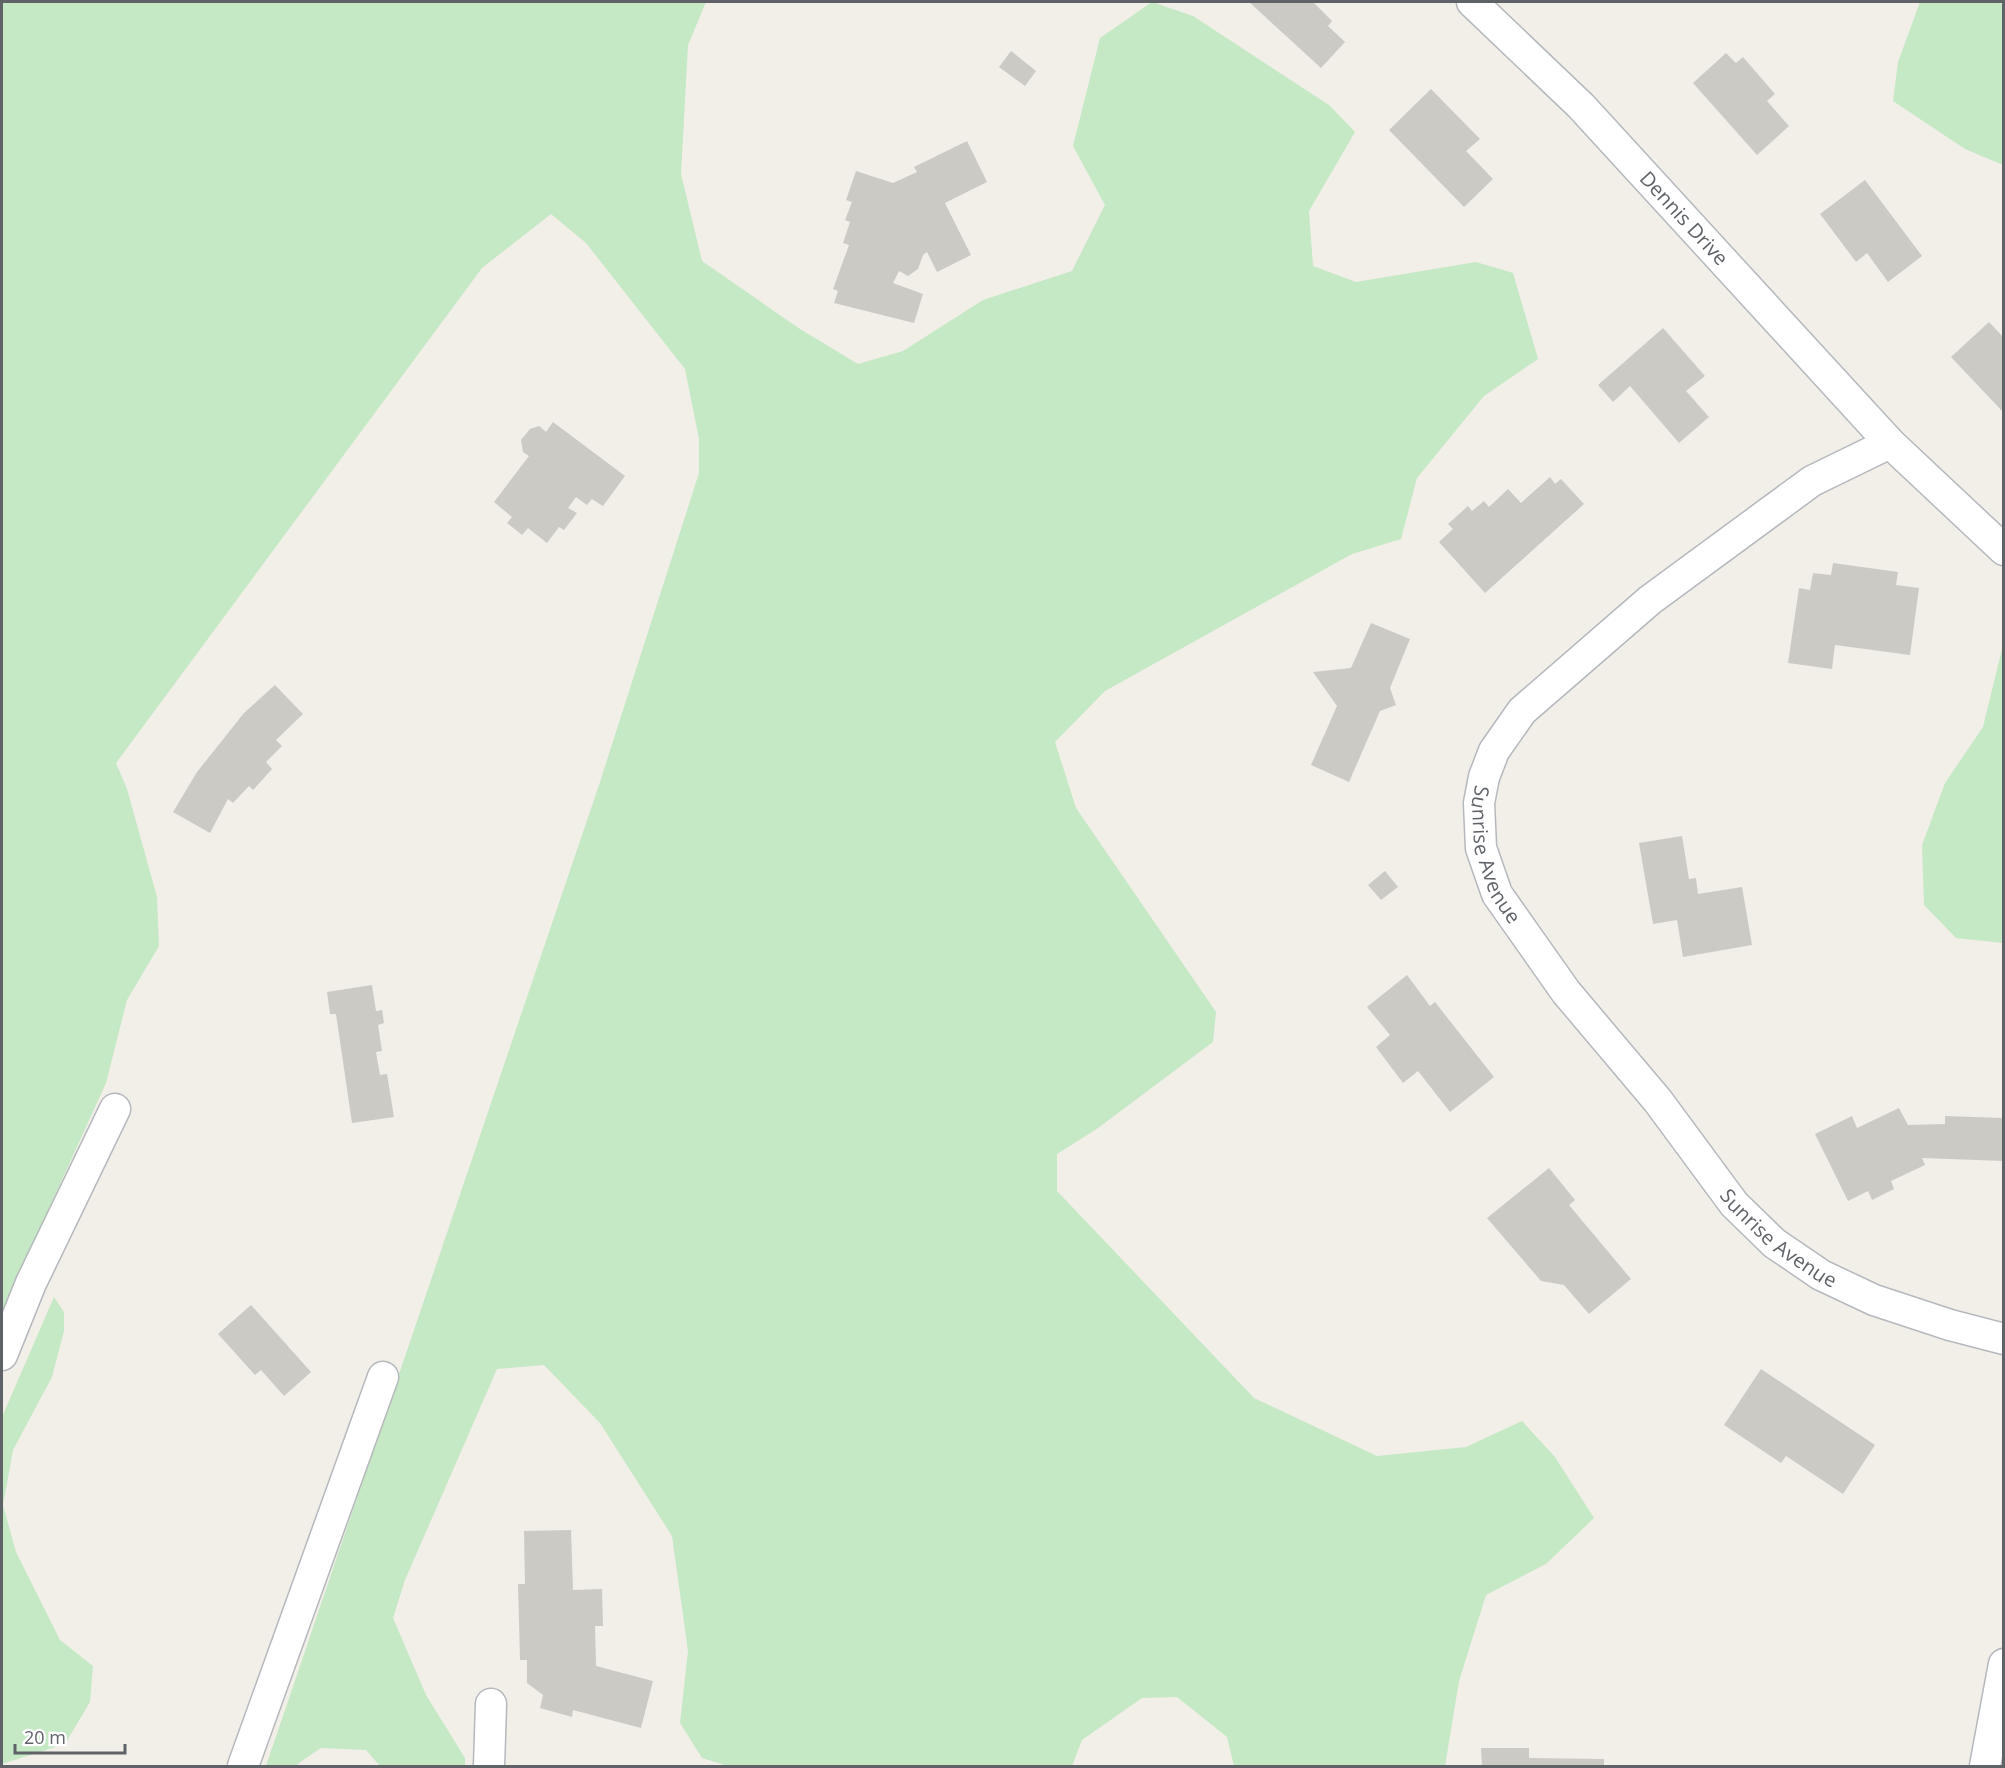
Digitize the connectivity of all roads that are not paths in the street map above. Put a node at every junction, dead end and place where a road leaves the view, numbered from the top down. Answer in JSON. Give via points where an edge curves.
{"nodes":[{"id":1,"x":1472,"y":2,"type":"edge"},
{"id":2,"x":1890,"y":443,"type":"junction"},
{"id":3,"x":2004,"y":550,"type":"edge"},
{"id":4,"x":114,"y":1109,"type":"dead end"},
{"id":5,"x":2004,"y":1339,"type":"edge"},
{"id":6,"x":2,"y":1355,"type":"edge"},
{"id":7,"x":382,"y":1377,"type":"dead end"},
{"id":8,"x":2004,"y":1664,"type":"edge"},
{"id":9,"x":491,"y":1704,"type":"dead end"},
{"id":10,"x":243,"y":1767,"type":"edge"},
{"id":11,"x":489,"y":1767,"type":"edge"},
{"id":12,"x":1985,"y":1767,"type":"edge"}],
"edges":[{"from":1,"to":2,"type":"street","name":"Dennis Drive","via":[[1581,106]]},
{"from":2,"to":3,"type":"street"},
{"from":2,"to":5,"type":"street","name":"Sunrise Avenue","via":[[1812,481],[1650,600],[1522,711],[1494,751],[1484,777],[1479,803],[1480,848],[1497,894],[1566,992],[1658,1101],[1734,1204],[1774,1243],[1821,1275],[1874,1300]]},
{"from":4,"to":6,"type":"street","via":[[31,1283]]},
{"from":7,"to":10,"type":"street"},
{"from":8,"to":12,"type":"street"},
{"from":9,"to":11,"type":"street"}]}
